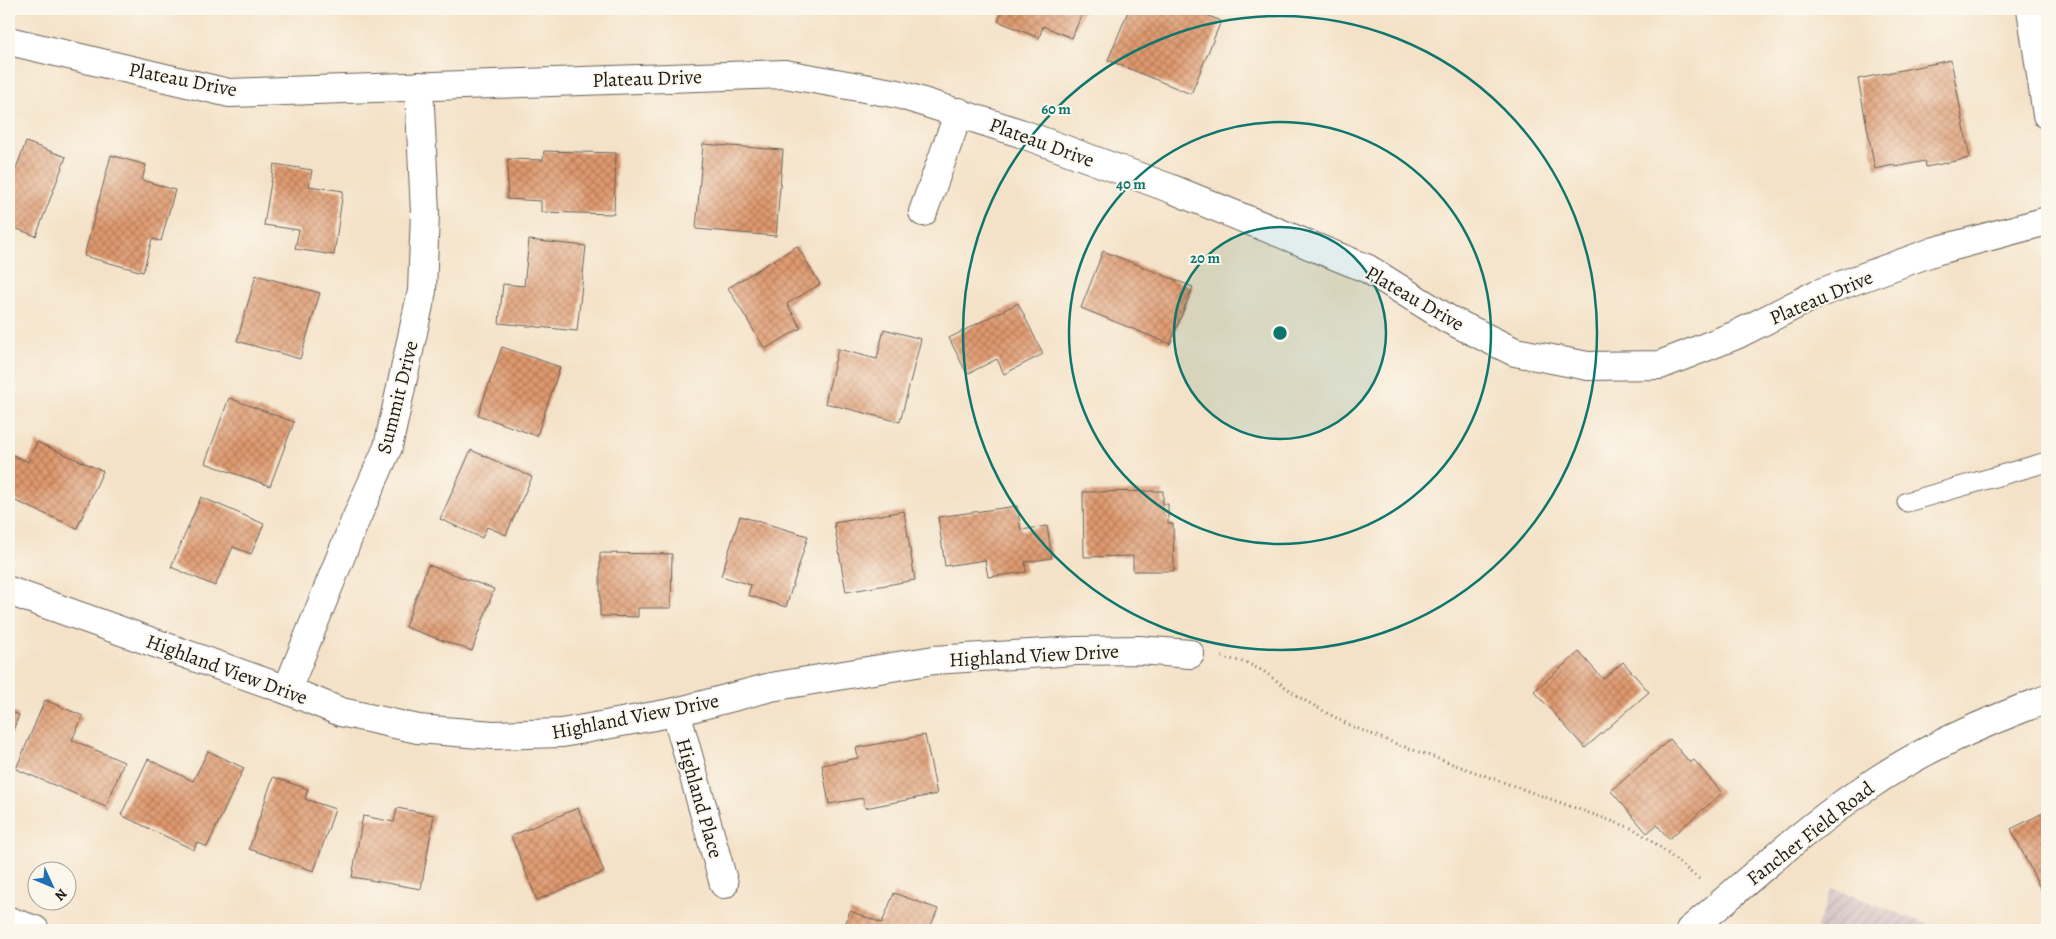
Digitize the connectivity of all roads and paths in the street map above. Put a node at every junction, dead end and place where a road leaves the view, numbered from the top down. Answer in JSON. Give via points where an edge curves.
{"nodes":[{"id":1,"x":2031,"y":9,"type":"edge"},
{"id":2,"x":9,"y":40,"type":"edge"},
{"id":3,"x":419,"y":86,"type":"junction"},
{"id":4,"x":958,"y":112,"type":"junction"},
{"id":5,"x":2047,"y":115,"type":"edge"},
{"id":6,"x":923,"y":212,"type":"dead end"},
{"id":7,"x":2047,"y":221,"type":"edge"},
{"id":8,"x":2047,"y":462,"type":"edge"},
{"id":9,"x":1907,"y":502,"type":"dead end"},
{"id":10,"x":9,"y":591,"type":"edge"},
{"id":11,"x":1190,"y":654,"type":"joint"},
{"id":12,"x":287,"y":690,"type":"junction"},
{"id":13,"x":2047,"y":699,"type":"edge"},
{"id":14,"x":676,"y":712,"type":"junction"},
{"id":15,"x":724,"y":884,"type":"dead end"},
{"id":16,"x":1724,"y":901,"type":"junction"},
{"id":17,"x":9,"y":921,"type":"edge"},
{"id":18,"x":35,"y":930,"type":"edge"},
{"id":19,"x":1690,"y":930,"type":"edge"}],
"edges":[{"from":1,"to":5,"type":"street"},
{"from":2,"to":3,"type":"street","name":"Plateau Drive","via":[[229,93]]},
{"from":3,"to":4,"type":"street","name":"Plateau Drive","via":[[784,74],[898,94]]},
{"from":3,"to":12,"type":"street","name":"Summit Drive","via":[[425,213],[422,291],[397,408],[388,447]]},
{"from":4,"to":6,"type":"street"},
{"from":4,"to":7,"type":"street","name":"Plateau Drive","via":[[1172,188],[1368,269],[1448,319],[1515,352],[1588,366],[1660,364],[1736,335],[1817,294],[1935,251]]},
{"from":8,"to":9,"type":"lane"},
{"from":10,"to":12,"type":"street","name":"Highland View Drive"},
{"from":11,"to":14,"type":"street","name":"Highland View Drive","via":[[1139,650],[1058,651],[934,660],[771,687]]},
{"from":11,"to":16,"type":"path","via":[[1247,663],[1351,726],[1634,829],[1678,860]]},
{"from":12,"to":14,"type":"street","name":"Highland View Drive","via":[[341,712],[418,729],[493,735],[562,733]]},
{"from":13,"to":16,"type":"street","name":"Fancher Field Road","via":[[1961,734],[1868,786],[1824,816]]},
{"from":14,"to":15,"type":"street","name":"Highland Place"},
{"from":16,"to":19,"type":"street","name":"Fancher Field Road"},
{"from":17,"to":18,"type":"street"}]}
